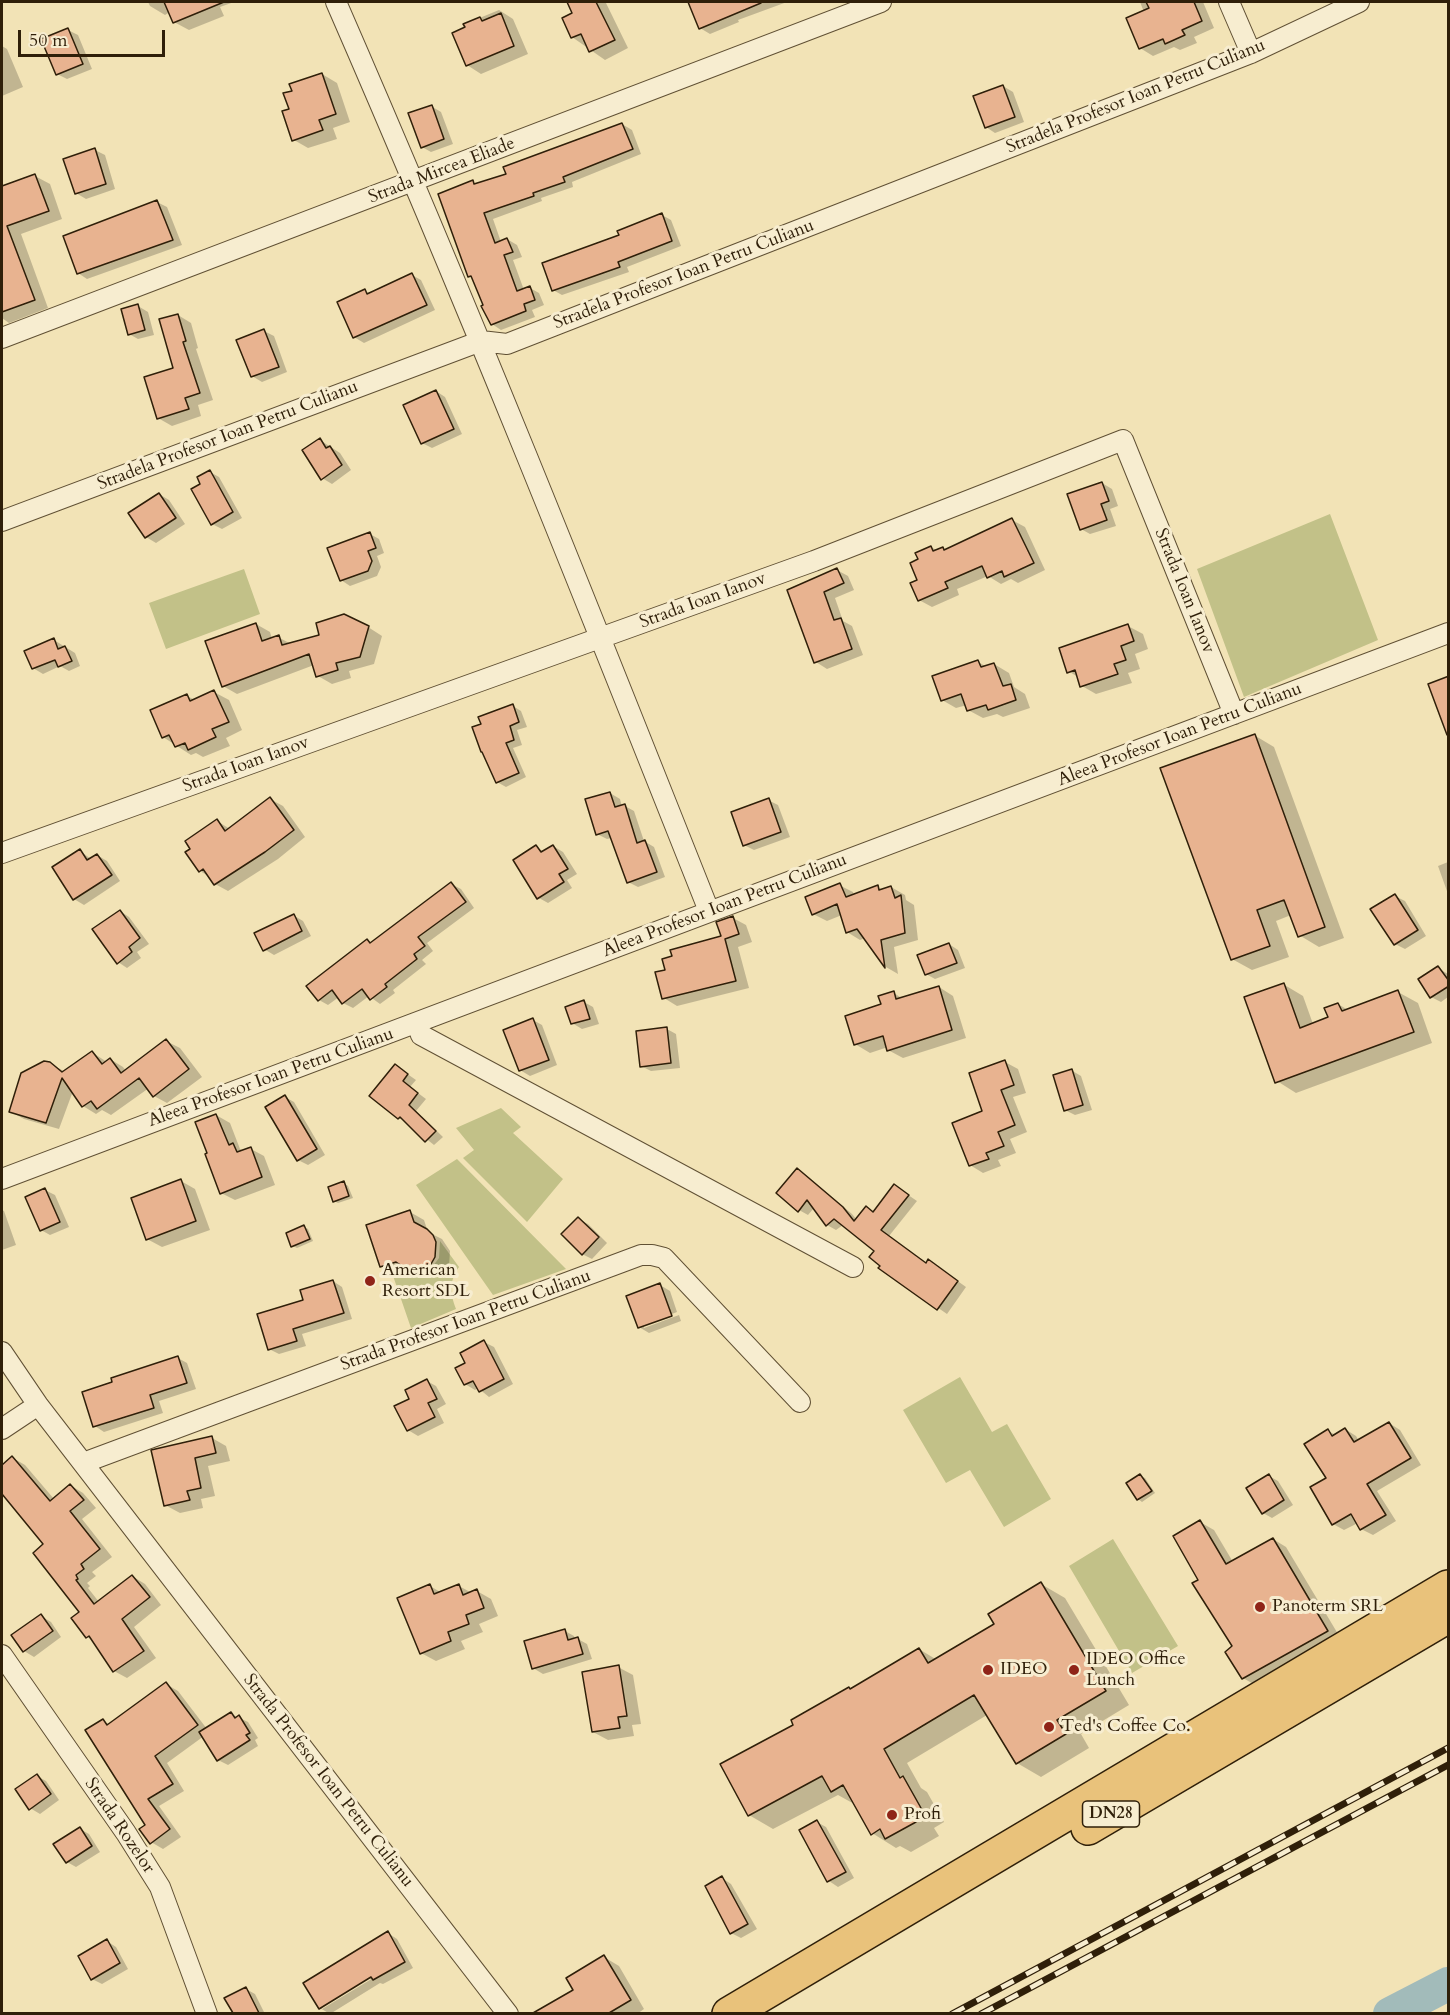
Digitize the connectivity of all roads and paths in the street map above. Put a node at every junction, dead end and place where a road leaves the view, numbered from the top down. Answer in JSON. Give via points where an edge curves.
{"nodes":[{"id":1,"x":336,"y":2,"type":"edge"},
{"id":2,"x":881,"y":2,"type":"edge"},
{"id":3,"x":1229,"y":2,"type":"edge"},
{"id":4,"x":1359,"y":2,"type":"edge"},
{"id":5,"x":1251,"y":53,"type":"junction"},
{"id":6,"x":415,"y":181,"type":"junction"},
{"id":7,"x":2,"y":338,"type":"edge"},
{"id":8,"x":481,"y":341,"type":"junction"},
{"id":9,"x":2,"y":521,"type":"edge"},
{"id":10,"x":1449,"y":633,"type":"edge"},
{"id":11,"x":600,"y":638,"type":"junction"},
{"id":12,"x":1234,"y":714,"type":"junction"},
{"id":13,"x":2,"y":853,"type":"edge"},
{"id":14,"x":709,"y":911,"type":"junction"},
{"id":15,"x":417,"y":1023,"type":"junction"},
{"id":16,"x":2,"y":1179,"type":"edge"},
{"id":17,"x":853,"y":1267,"type":"dead end"},
{"id":18,"x":2,"y":1352,"type":"edge"},
{"id":19,"x":800,"y":1402,"type":"dead end"},
{"id":20,"x":38,"y":1405,"type":"junction"},
{"id":21,"x":2,"y":1429,"type":"edge"},
{"id":22,"x":82,"y":1463,"type":"junction"},
{"id":23,"x":1449,"y":1587,"type":"edge"},
{"id":24,"x":1449,"y":1616,"type":"edge"},
{"id":25,"x":2,"y":1655,"type":"edge"},
{"id":26,"x":207,"y":2013,"type":"edge"},
{"id":27,"x":508,"y":2013,"type":"edge"},
{"id":28,"x":729,"y":2013,"type":"edge"},
{"id":29,"x":774,"y":2013,"type":"edge"}],
"edges":[{"from":1,"to":6,"type":"street"},
{"from":2,"to":6,"type":"street","name":"Strada Mircea Eliade"},
{"from":3,"to":5,"type":"street"},
{"from":4,"to":5,"type":"street","name":"Stradela Profesor Ioan Petru Culianu"},
{"from":5,"to":8,"type":"street","name":"Stradela Profesor Ioan Petru Culianu","via":[[507,344]]},
{"from":6,"to":7,"type":"street","name":"Strada Mircea Eliade"},
{"from":6,"to":8,"type":"street"},
{"from":8,"to":9,"type":"street","name":"Stradela Profesor Ioan Petru Culianu"},
{"from":8,"to":11,"type":"street"},
{"from":10,"to":12,"type":"street","name":"Aleea Profesor Ioan Petru Culianu"},
{"from":11,"to":12,"type":"street","name":"Strada Ioan Ianov","via":[[814,561],[1124,440]]},
{"from":11,"to":13,"type":"street","name":"Strada Ioan Ianov"},
{"from":11,"to":14,"type":"street"},
{"from":12,"to":14,"type":"street","name":"Aleea Profesor Ioan Petru Culianu"},
{"from":14,"to":15,"type":"street","name":"Aleea Profesor Ioan Petru Culianu"},
{"from":15,"to":16,"type":"street","name":"Aleea Profesor Ioan Petru Culianu"},
{"from":15,"to":17,"type":"street","via":[[421,1035]]},
{"from":18,"to":20,"type":"street","name":"Strada Profesor Ioan Petru Culianu"},
{"from":19,"to":22,"type":"street","name":"Strada Profesor Ioan Petru Culianu","via":[[664,1258],[641,1255]]},
{"from":20,"to":21,"type":"street"},
{"from":20,"to":22,"type":"street","name":"Strada Profesor Ioan Petru Culianu"},
{"from":22,"to":27,"type":"street","name":"Strada Profesor Ioan Petru Culianu"},
{"from":23,"to":28,"type":"highway","number":"DN28"},
{"from":24,"to":29,"type":"highway","number":"DN28"},
{"from":25,"to":26,"type":"street","name":"Strada Rozelor","via":[[160,1887]]}]}
